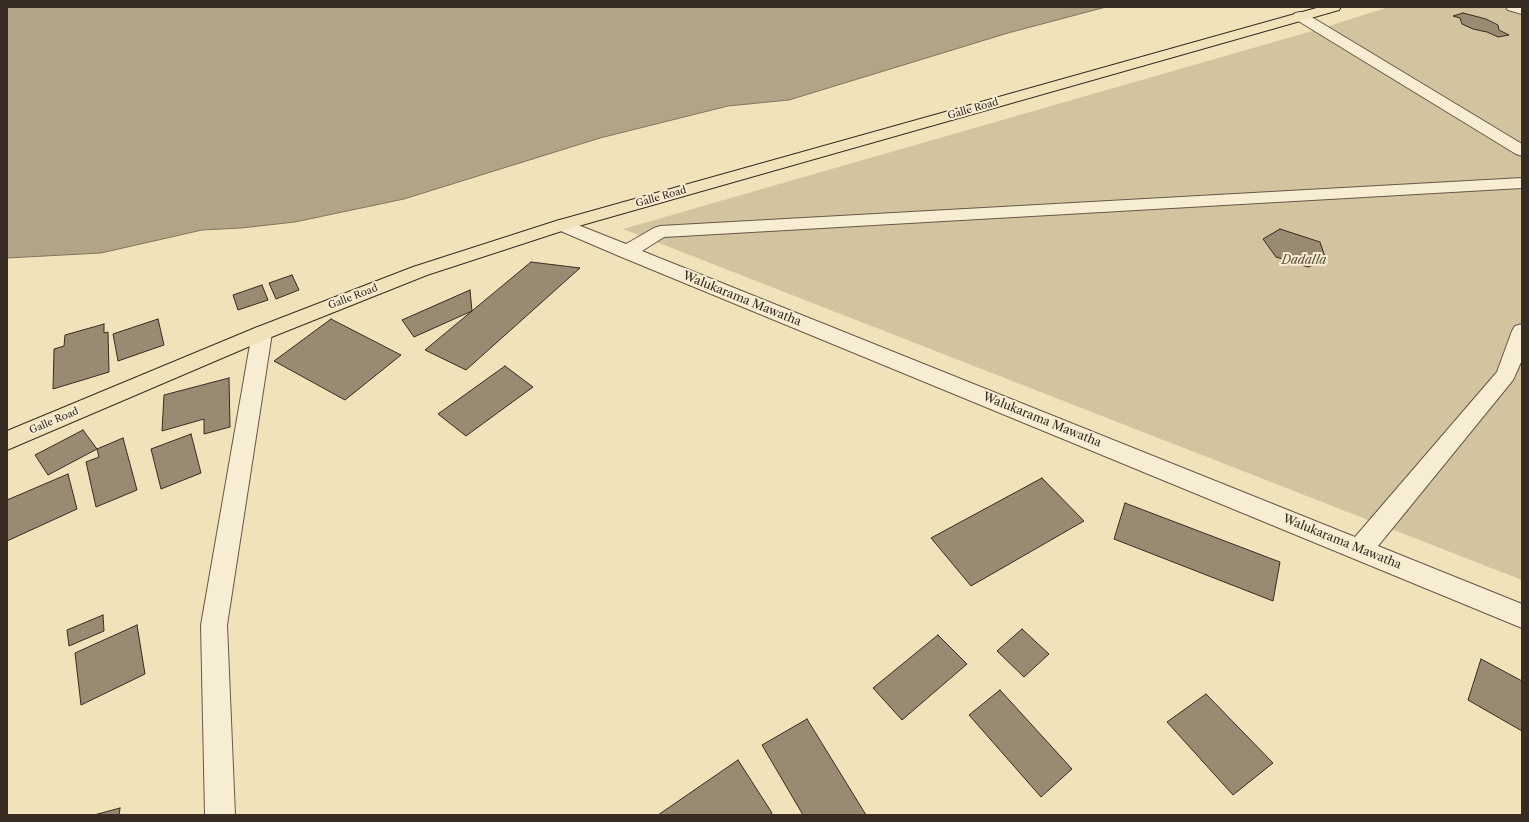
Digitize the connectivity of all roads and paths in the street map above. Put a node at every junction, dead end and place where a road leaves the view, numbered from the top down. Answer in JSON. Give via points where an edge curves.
{"nodes":[{"id":1,"x":1334,"y":7,"type":"edge"},
{"id":2,"x":1513,"y":7,"type":"edge"},
{"id":3,"x":1522,"y":10,"type":"edge"},
{"id":4,"x":1300,"y":16,"type":"junction"},
{"id":5,"x":1522,"y":151,"type":"edge"},
{"id":6,"x":1522,"y":183,"type":"edge"},
{"id":7,"x":562,"y":225,"type":"junction"},
{"id":8,"x":626,"y":252,"type":"junction"},
{"id":9,"x":1522,"y":331,"type":"edge"},
{"id":10,"x":262,"y":333,"type":"junction"},
{"id":11,"x":7,"y":441,"type":"edge"},
{"id":12,"x":1360,"y":549,"type":"junction"},
{"id":13,"x":1522,"y":616,"type":"edge"},
{"id":14,"x":220,"y":815,"type":"edge"}],
"edges":[{"from":1,"to":4,"type":"highway","name":"Galle Road"},
{"from":2,"to":3,"type":"street"},
{"from":4,"to":5,"type":"street"},
{"from":4,"to":7,"type":"highway","name":"Galle Road"},
{"from":6,"to":8,"type":"street","via":[[660,232]]},
{"from":7,"to":8,"type":"street","name":"Walukarama Mawatha"},
{"from":7,"to":10,"type":"highway","name":"Galle Road","via":[[420,271]]},
{"from":8,"to":12,"type":"street","name":"Walukarama Mawatha"},
{"from":9,"to":12,"type":"street","via":[[1506,375]]},
{"from":10,"to":11,"type":"highway","name":"Galle Road"},
{"from":10,"to":14,"type":"street","via":[[214,625]]},
{"from":12,"to":13,"type":"street","name":"Walukarama Mawatha"}]}
